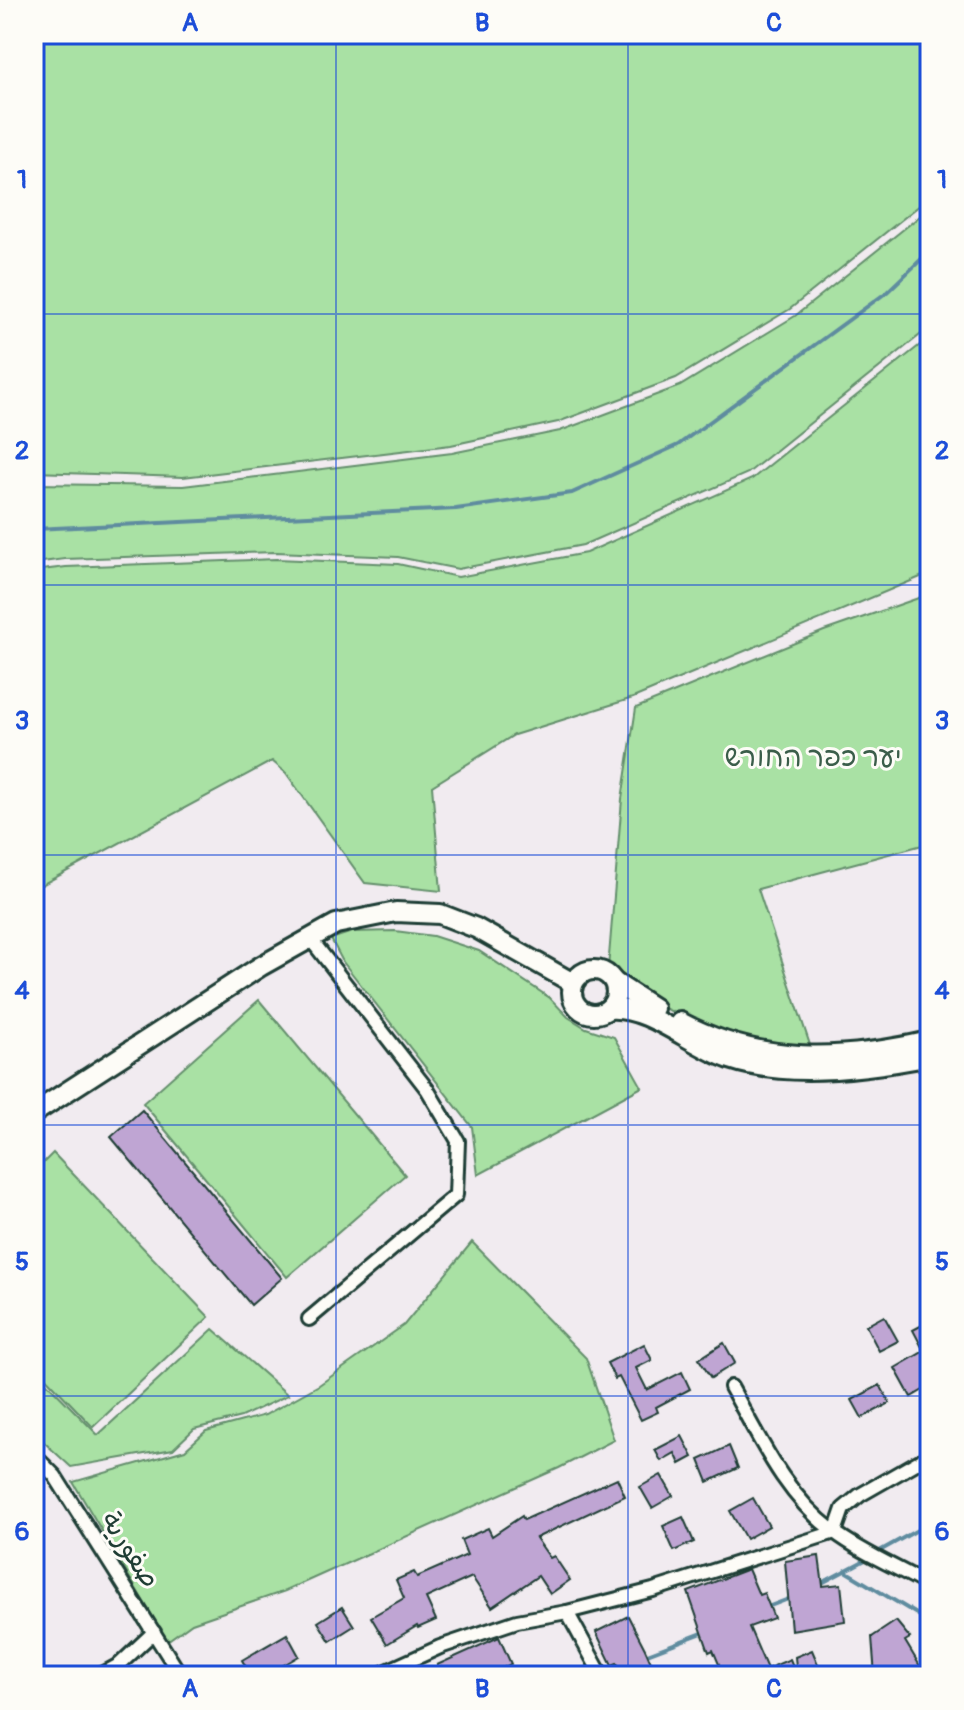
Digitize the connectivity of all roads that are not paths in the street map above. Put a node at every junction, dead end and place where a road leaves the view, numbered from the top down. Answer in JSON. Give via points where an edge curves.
{"nodes":[{"id":1,"x":309,"y":937,"type":"junction"},
{"id":2,"x":614,"y":982,"type":"junction"},
{"id":3,"x":573,"y":983,"type":"junction"},
{"id":4,"x":608,"y":1009,"type":"junction"},
{"id":5,"x":930,"y":1041,"type":"edge"},
{"id":6,"x":930,"y":1056,"type":"edge"},
{"id":7,"x":34,"y":1113,"type":"edge"},
{"id":8,"x":309,"y":1319,"type":"dead end"},
{"id":9,"x":731,"y":1387,"type":"dead end"},
{"id":10,"x":34,"y":1455,"type":"edge"},
{"id":11,"x":930,"y":1455,"type":"edge"},
{"id":12,"x":835,"y":1532,"type":"junction"},
{"id":13,"x":930,"y":1586,"type":"edge"},
{"id":14,"x":567,"y":1612,"type":"junction"},
{"id":15,"x":154,"y":1632,"type":"junction"},
{"id":16,"x":99,"y":1676,"type":"edge"},
{"id":17,"x":181,"y":1676,"type":"edge"},
{"id":18,"x":376,"y":1676,"type":"edge"},
{"id":19,"x":602,"y":1676,"type":"edge"}],
"edges":[{"from":1,"to":3,"type":"street","via":[[336,924],[396,912],[440,914],[476,928]]},
{"from":1,"to":7,"type":"street"},
{"from":1,"to":8,"type":"street","via":[[427,1089],[458,1141],[456,1195]]},
{"from":2,"to":3,"type":"street","via":[[594,970]]},
{"from":2,"to":4,"type":"street","via":[[615,997]]},
{"from":2,"to":5,"type":"street","via":[[695,1030],[757,1052],[853,1054]]},
{"from":3,"to":4,"type":"street","via":[[572,998],[581,1010],[593,1014]]},
{"from":4,"to":6,"type":"street","via":[[631,1009],[709,1051],[748,1065],[812,1069]]},
{"from":9,"to":12,"type":"street","via":[[784,1481]]},
{"from":10,"to":15,"type":"street","name":"صفورية","via":[[55,1476]]},
{"from":11,"to":12,"type":"street","via":[[851,1502]]},
{"from":12,"to":13,"type":"street"},
{"from":12,"to":14,"type":"street"},
{"from":14,"to":18,"type":"street","via":[[504,1625]]},
{"from":14,"to":19,"type":"street"},
{"from":15,"to":16,"type":"street"},
{"from":15,"to":17,"type":"street","name":"صفورية"}]}
